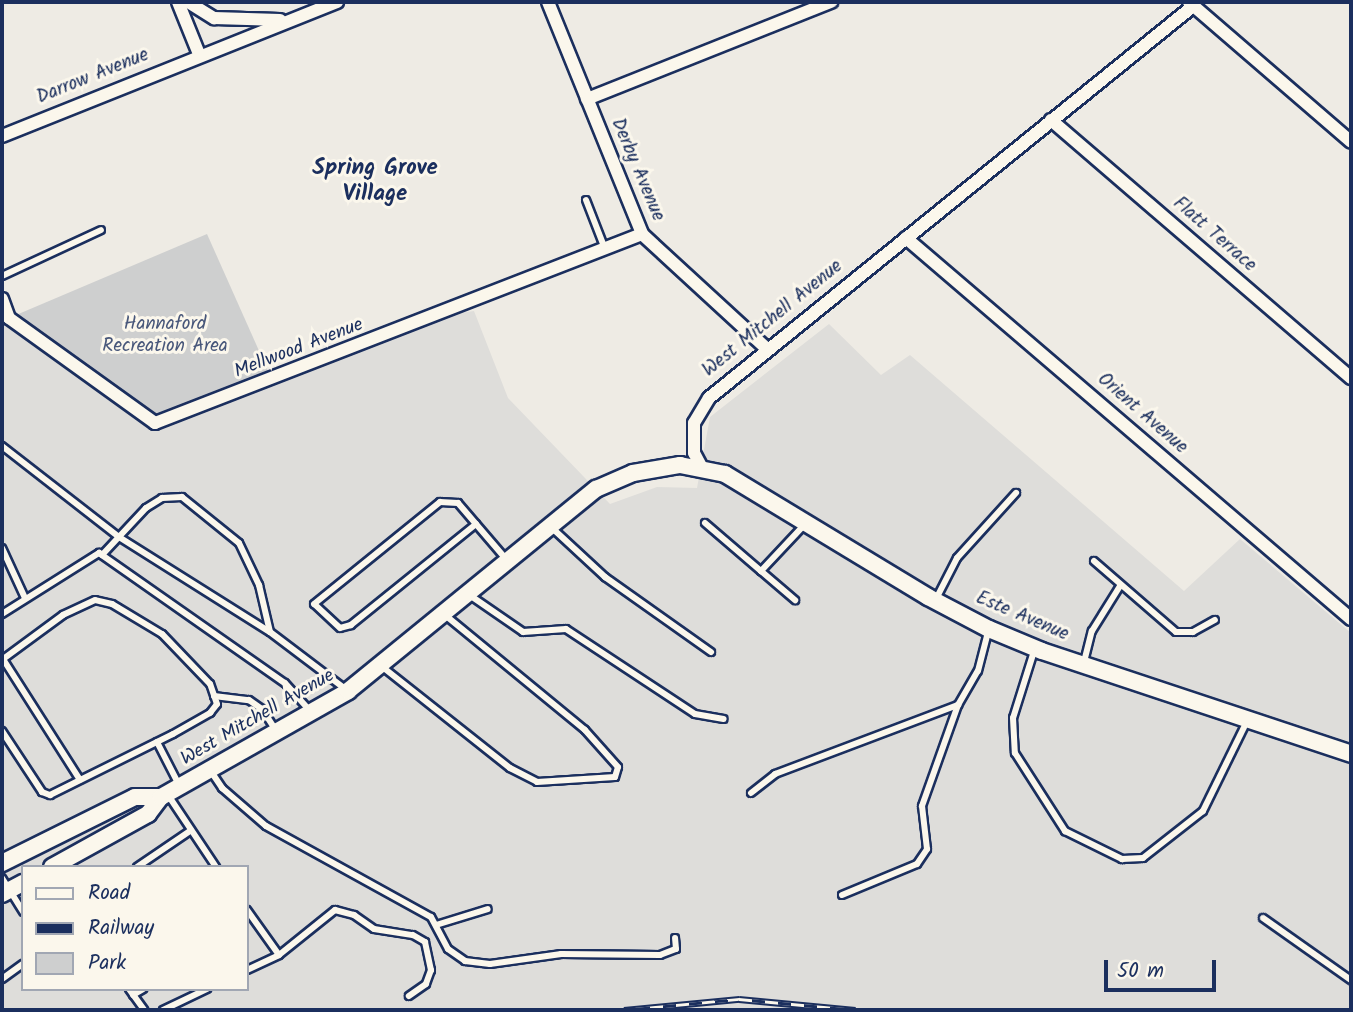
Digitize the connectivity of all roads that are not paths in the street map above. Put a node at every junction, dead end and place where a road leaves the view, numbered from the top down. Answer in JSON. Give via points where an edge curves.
{"nodes":[{"id":1,"x":178,"y":2,"type":"edge"},
{"id":2,"x":188,"y":2,"type":"edge"},
{"id":3,"x":337,"y":2,"type":"edge"},
{"id":4,"x":548,"y":2,"type":"edge"},
{"id":5,"x":831,"y":2,"type":"edge"},
{"id":6,"x":1190,"y":4,"type":"edge"},
{"id":7,"x":291,"y":20,"type":"junction"},
{"id":8,"x":200,"y":54,"type":"junction"},
{"id":9,"x":587,"y":99,"type":"junction"},
{"id":10,"x":1051,"y":120,"type":"junction"},
{"id":11,"x":2,"y":136,"type":"edge"},
{"id":12,"x":1351,"y":142,"type":"edge"},
{"id":13,"x":586,"y":200,"type":"dead end"},
{"id":14,"x":101,"y":230,"type":"dead end"},
{"id":15,"x":642,"y":234,"type":"junction"},
{"id":16,"x":906,"y":239,"type":"junction"},
{"id":17,"x":605,"y":249,"type":"junction"},
{"id":18,"x":2,"y":276,"type":"edge"},
{"id":19,"x":2,"y":299,"type":"edge"},
{"id":20,"x":768,"y":349,"type":"junction"},
{"id":21,"x":1351,"y":379,"type":"edge"},
{"id":22,"x":2,"y":446,"type":"edge"},
{"id":23,"x":701,"y":466,"type":"junction"},
{"id":24,"x":1016,"y":493,"type":"dead end"},
{"id":25,"x":807,"y":522,"type":"junction"},
{"id":26,"x":705,"y":523,"type":"dead end"},
{"id":27,"x":476,"y":524,"type":"junction"},
{"id":28,"x":550,"y":525,"type":"junction"},
{"id":29,"x":119,"y":537,"type":"junction"},
{"id":30,"x":2,"y":548,"type":"edge"},
{"id":31,"x":102,"y":555,"type":"junction"},
{"id":32,"x":506,"y":559,"type":"junction"},
{"id":33,"x":1094,"y":561,"type":"dead end"},
{"id":34,"x":761,"y":571,"type":"junction"},
{"id":35,"x":1120,"y":586,"type":"junction"},
{"id":36,"x":466,"y":593,"type":"junction"},
{"id":37,"x":25,"y":598,"type":"junction"},
{"id":38,"x":795,"y":600,"type":"dead end"},
{"id":39,"x":935,"y":601,"type":"junction"},
{"id":40,"x":442,"y":612,"type":"junction"},
{"id":41,"x":2,"y":614,"type":"edge"},
{"id":42,"x":1351,"y":619,"type":"edge"},
{"id":43,"x":1215,"y":620,"type":"dead end"},
{"id":44,"x":989,"y":629,"type":"junction"},
{"id":45,"x":270,"y":632,"type":"junction"},
{"id":46,"x":1035,"y":648,"type":"junction"},
{"id":47,"x":711,"y":652,"type":"dead end"},
{"id":48,"x":379,"y":665,"type":"junction"},
{"id":49,"x":1084,"y":665,"type":"junction"},
{"id":50,"x":348,"y":691,"type":"junction"},
{"id":51,"x":214,"y":696,"type":"junction"},
{"id":52,"x":958,"y":705,"type":"junction"},
{"id":53,"x":313,"y":714,"type":"junction"},
{"id":54,"x":724,"y":719,"type":"dead end"},
{"id":55,"x":1247,"y":721,"type":"junction"},
{"id":56,"x":2,"y":731,"type":"edge"},
{"id":57,"x":278,"y":733,"type":"junction"},
{"id":58,"x":157,"y":741,"type":"junction"},
{"id":59,"x":1351,"y":754,"type":"edge"},
{"id":60,"x":210,"y":770,"type":"junction"},
{"id":61,"x":79,"y":780,"type":"junction"},
{"id":62,"x":169,"y":793,"type":"junction"},
{"id":63,"x":751,"y":793,"type":"dead end"},
{"id":64,"x":190,"y":831,"type":"junction"},
{"id":65,"x":2,"y":863,"type":"edge"},
{"id":66,"x":56,"y":865,"type":"edge"},
{"id":67,"x":140,"y":865,"type":"edge"},
{"id":68,"x":215,"y":865,"type":"edge"},
{"id":69,"x":9,"y":886,"type":"edge"},
{"id":70,"x":842,"y":895,"type":"dead end"},
{"id":71,"x":21,"y":908,"type":"edge"},
{"id":72,"x":488,"y":909,"type":"dead end"},
{"id":73,"x":248,"y":911,"type":"edge"},
{"id":74,"x":1263,"y":918,"type":"dead end"},
{"id":75,"x":436,"y":925,"type":"junction"},
{"id":76,"x":675,"y":938,"type":"dead end"},
{"id":77,"x":279,"y":955,"type":"junction"},
{"id":78,"x":21,"y":965,"type":"edge"},
{"id":79,"x":248,"y":970,"type":"edge"},
{"id":80,"x":2,"y":979,"type":"edge"},
{"id":81,"x":1351,"y":980,"type":"edge"},
{"id":82,"x":203,"y":991,"type":"edge"},
{"id":83,"x":131,"y":992,"type":"edge"},
{"id":84,"x":409,"y":996,"type":"dead end"},
{"id":85,"x":144,"y":1010,"type":"edge"},
{"id":86,"x":163,"y":1010,"type":"edge"}],
"edges":[{"from":1,"to":8,"type":"street"},
{"from":2,"to":7,"type":"street","via":[[214,18]]},
{"from":3,"to":7,"type":"street","name":"Darrow Avenue"},
{"from":4,"to":9,"type":"street","name":"Derby Avenue"},
{"from":5,"to":9,"type":"street"},
{"from":6,"to":10,"type":"street","name":"West Mitchell Avenue"},
{"from":6,"to":12,"type":"street"},
{"from":7,"to":8,"type":"street","name":"Darrow Avenue"},
{"from":8,"to":11,"type":"street","name":"Darrow Avenue"},
{"from":9,"to":15,"type":"street","name":"Derby Avenue"},
{"from":10,"to":16,"type":"street","name":"West Mitchell Avenue"},
{"from":10,"to":21,"type":"street","name":"Flatt Terrace"},
{"from":13,"to":17,"type":"lane"},
{"from":14,"to":18,"type":"lane"},
{"from":15,"to":17,"type":"street","name":"Mellwood Avenue"},
{"from":15,"to":20,"type":"street","name":"Derby Avenue"},
{"from":16,"to":20,"type":"street","name":"West Mitchell Avenue"},
{"from":16,"to":42,"type":"street","name":"Orient Avenue"},
{"from":17,"to":19,"type":"street","name":"Mellwood Avenue","via":[[155,423],[9,318]]},
{"from":20,"to":23,"type":"street","name":"West Mitchell Avenue","via":[[709,398],[696,416],[692,438]]},
{"from":22,"to":29,"type":"lane"},
{"from":23,"to":25,"type":"street","name":"Este Avenue","via":[[725,474]]},
{"from":23,"to":28,"type":"street","name":"West Mitchell Avenue","via":[[653,468],[614,480]]},
{"from":24,"to":39,"type":"lane","via":[[957,558]]},
{"from":25,"to":34,"type":"lane"},
{"from":25,"to":39,"type":"street","name":"Este Avenue"},
{"from":26,"to":34,"type":"lane"},
{"from":27,"to":27,"type":"lane","via":[[458,503],[440,502],[314,604],[340,628],[351,625]]},
{"from":27,"to":32,"type":"lane"},
{"from":28,"to":32,"type":"street","name":"West Mitchell Avenue"},
{"from":28,"to":47,"type":"lane","via":[[605,577]]},
{"from":29,"to":31,"type":"lane"},
{"from":29,"to":45,"type":"lane"},
{"from":29,"to":45,"type":"lane","via":[[146,508],[162,498],[182,497],[239,543],[259,585]]},
{"from":30,"to":37,"type":"lane"},
{"from":31,"to":37,"type":"lane","via":[[74,566]]},
{"from":31,"to":53,"type":"lane","via":[[285,683]]},
{"from":32,"to":36,"type":"street","name":"West Mitchell Avenue"},
{"from":33,"to":35,"type":"lane"},
{"from":34,"to":38,"type":"lane"},
{"from":35,"to":43,"type":"lane","via":[[1176,632],[1192,632]]},
{"from":35,"to":49,"type":"lane","via":[[1092,631]]},
{"from":36,"to":40,"type":"street","name":"West Mitchell Avenue"},
{"from":36,"to":54,"type":"lane","via":[[523,632],[566,629],[695,714]]},
{"from":37,"to":41,"type":"lane"},
{"from":39,"to":44,"type":"street","name":"Este Avenue"},
{"from":40,"to":48,"type":"street","name":"West Mitchell Avenue"},
{"from":40,"to":48,"type":"lane","via":[[585,730],[618,766],[615,777],[537,782],[510,768]]},
{"from":44,"to":46,"type":"street","name":"Este Avenue"},
{"from":44,"to":52,"type":"lane","via":[[978,671]]},
{"from":45,"to":50,"type":"lane"},
{"from":46,"to":49,"type":"street","name":"Este Avenue"},
{"from":46,"to":55,"type":"lane","via":[[1013,718],[1015,753],[1065,831],[1122,859],[1143,858],[1203,811]]},
{"from":48,"to":50,"type":"street","name":"West Mitchell Avenue"},
{"from":49,"to":55,"type":"street","name":"Este Avenue"},
{"from":50,"to":53,"type":"street","name":"West Mitchell Avenue"},
{"from":51,"to":57,"type":"lane","via":[[250,700]]},
{"from":51,"to":58,"type":"lane","via":[[217,704],[209,713]]},
{"from":51,"to":61,"type":"lane","via":[[210,684],[162,634],[113,604],[95,600],[63,615],[3,659]]},
{"from":52,"to":63,"type":"lane","via":[[775,774]]},
{"from":52,"to":70,"type":"lane","via":[[922,806],[927,849],[917,864]]},
{"from":53,"to":57,"type":"street","name":"West Mitchell Avenue"},
{"from":55,"to":59,"type":"street","name":"Este Avenue"},
{"from":56,"to":61,"type":"lane","via":[[42,792],[50,795]]},
{"from":57,"to":60,"type":"street","name":"West Mitchell Avenue"},
{"from":58,"to":61,"type":"lane"},
{"from":58,"to":62,"type":"lane"},
{"from":60,"to":62,"type":"street","name":"West Mitchell Avenue"},
{"from":60,"to":75,"type":"lane","via":[[222,789],[266,826],[431,916]]},
{"from":62,"to":64,"type":"lane"},
{"from":62,"to":65,"type":"street","name":"West Mitchell Avenue","via":[[135,797]]},
{"from":62,"to":66,"type":"street","name":"West Mitchell Avenue","via":[[148,814]]},
{"from":64,"to":67,"type":"lane"},
{"from":64,"to":68,"type":"lane"},
{"from":69,"to":71,"type":"lane"},
{"from":72,"to":75,"type":"lane"},
{"from":73,"to":77,"type":"lane"},
{"from":74,"to":81,"type":"lane"},
{"from":75,"to":76,"type":"lane","via":[[448,949],[465,961],[490,964],[562,954],[660,955],[676,949]]},
{"from":77,"to":79,"type":"lane"},
{"from":77,"to":84,"type":"lane","via":[[335,910],[354,915],[374,929],[413,935],[425,942],[431,970],[426,984]]},
{"from":78,"to":80,"type":"lane"},
{"from":82,"to":86,"type":"lane"},
{"from":83,"to":85,"type":"lane"}]}
